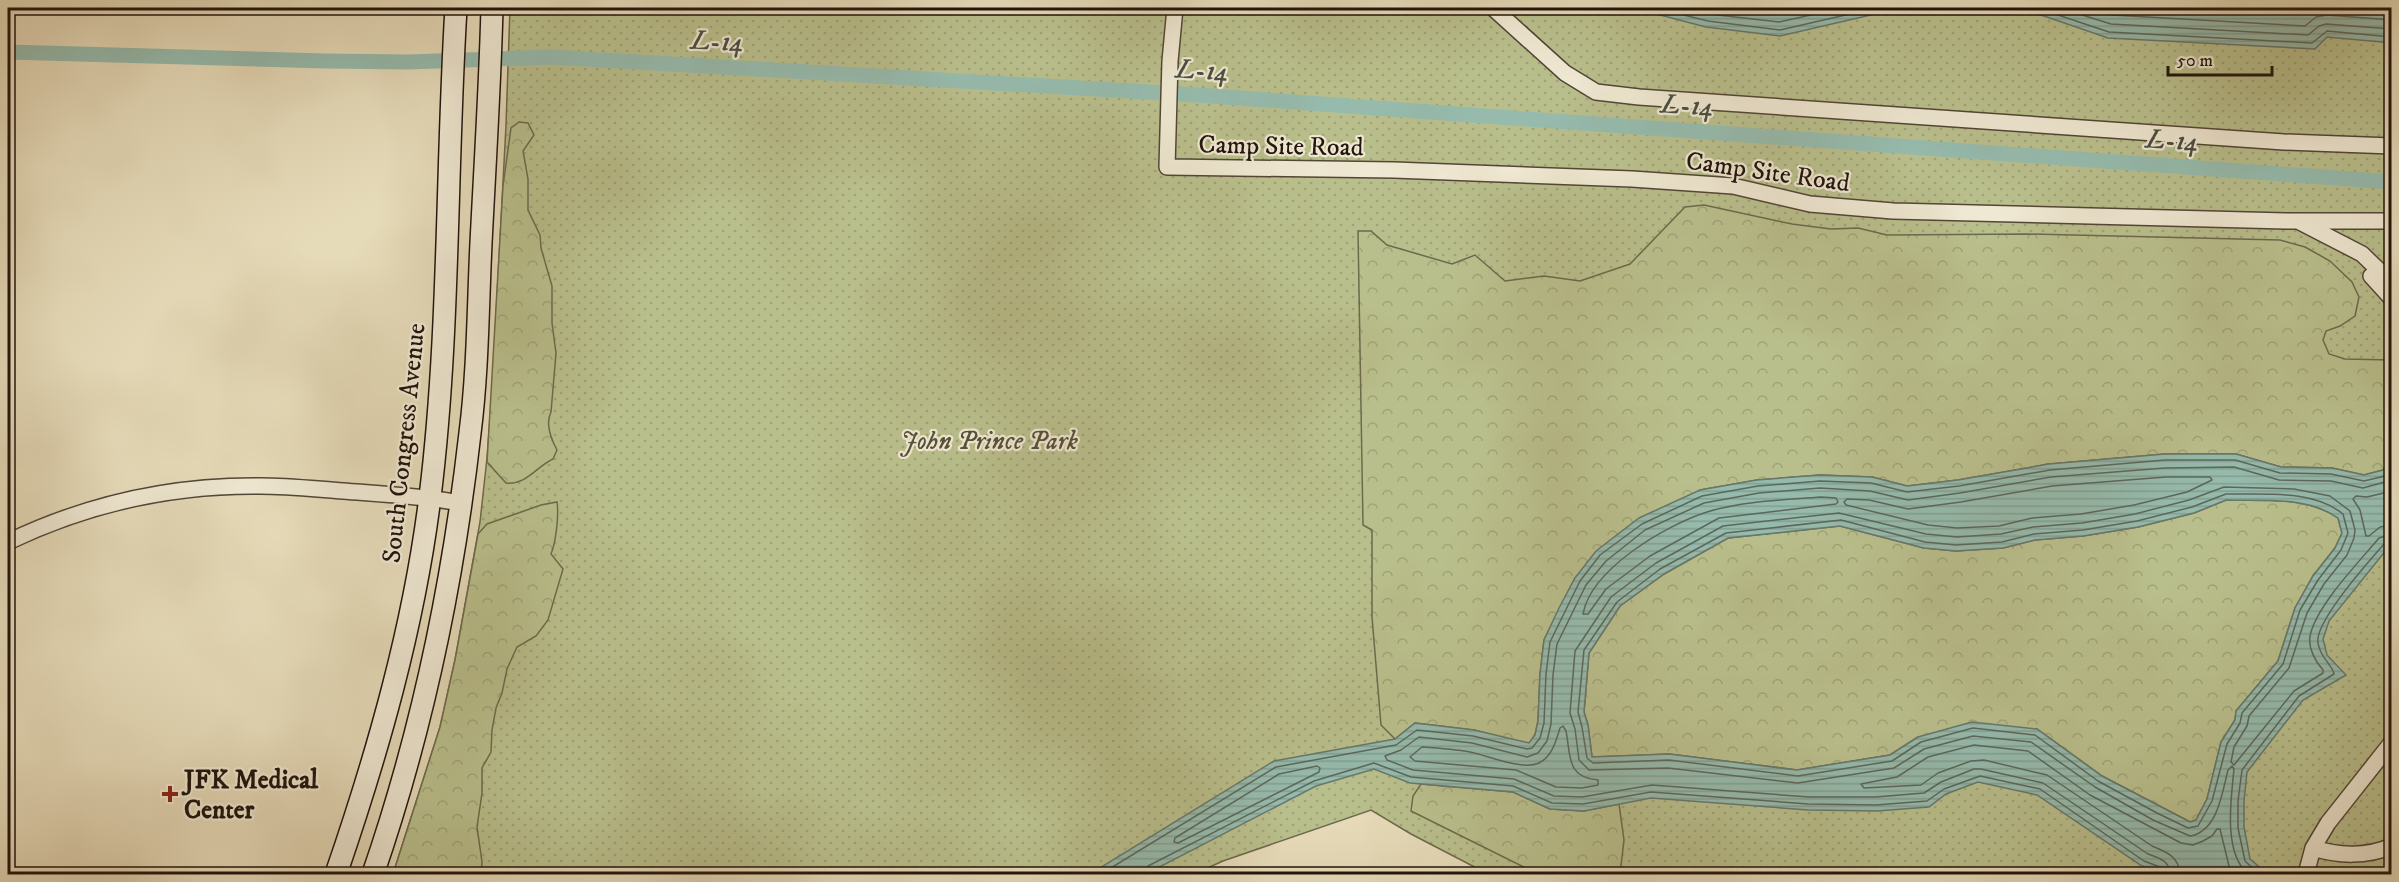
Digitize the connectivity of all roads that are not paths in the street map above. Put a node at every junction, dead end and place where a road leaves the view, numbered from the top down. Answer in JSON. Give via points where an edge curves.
{"nodes":[{"id":1,"x":1175,"y":8,"type":"edge"},
{"id":2,"x":1492,"y":8,"type":"edge"},
{"id":3,"x":455,"y":12,"type":"edge"},
{"id":4,"x":492,"y":13,"type":"edge"},
{"id":5,"x":2391,"y":146,"type":"edge"},
{"id":6,"x":2298,"y":221,"type":"junction"},
{"id":7,"x":2385,"y":222,"type":"edge"},
{"id":8,"x":2351,"y":248,"type":"junction"},
{"id":9,"x":2391,"y":283,"type":"edge"},
{"id":10,"x":2391,"y":299,"type":"edge"},
{"id":11,"x":430,"y":498,"type":"junction"},
{"id":12,"x":461,"y":502,"type":"junction"},
{"id":13,"x":8,"y":542,"type":"edge"},
{"id":14,"x":2391,"y":742,"type":"edge"},
{"id":15,"x":2391,"y":846,"type":"edge"},
{"id":16,"x":2313,"y":848,"type":"junction"},
{"id":17,"x":2307,"y":873,"type":"edge"},
{"id":18,"x":336,"y":874,"type":"edge"},
{"id":19,"x":373,"y":874,"type":"edge"}],
"edges":[{"from":1,"to":6,"type":"street","name":"Camp Site Road","via":[[1167,167],[1632,179],[1733,186],[1810,204],[1893,211]]},
{"from":2,"to":5,"type":"street","via":[[1565,73],[1596,92],[2284,142]]},
{"from":3,"to":11,"type":"main road","name":"South Congress Avenue","via":[[443,314]]},
{"from":4,"to":12,"type":"main road","via":[[476,365]]},
{"from":6,"to":7,"type":"street"},
{"from":6,"to":8,"type":"street","name":"Camp Site Road"},
{"from":7,"to":8,"type":"street","via":[[2354,228]]},
{"from":8,"to":9,"type":"street","name":"Camp Site Road"},
{"from":8,"to":10,"type":"street"},
{"from":11,"to":12,"type":"street"},
{"from":11,"to":13,"type":"street","via":[[264,486],[185,489],[103,505]]},
{"from":11,"to":18,"type":"main road","name":"South Congress Avenue","via":[[380,741]]},
{"from":12,"to":19,"type":"main road","via":[[443,611],[410,757]]},
{"from":14,"to":16,"type":"street"},
{"from":15,"to":16,"type":"street","via":[[2352,855]]},
{"from":16,"to":17,"type":"street"}]}
